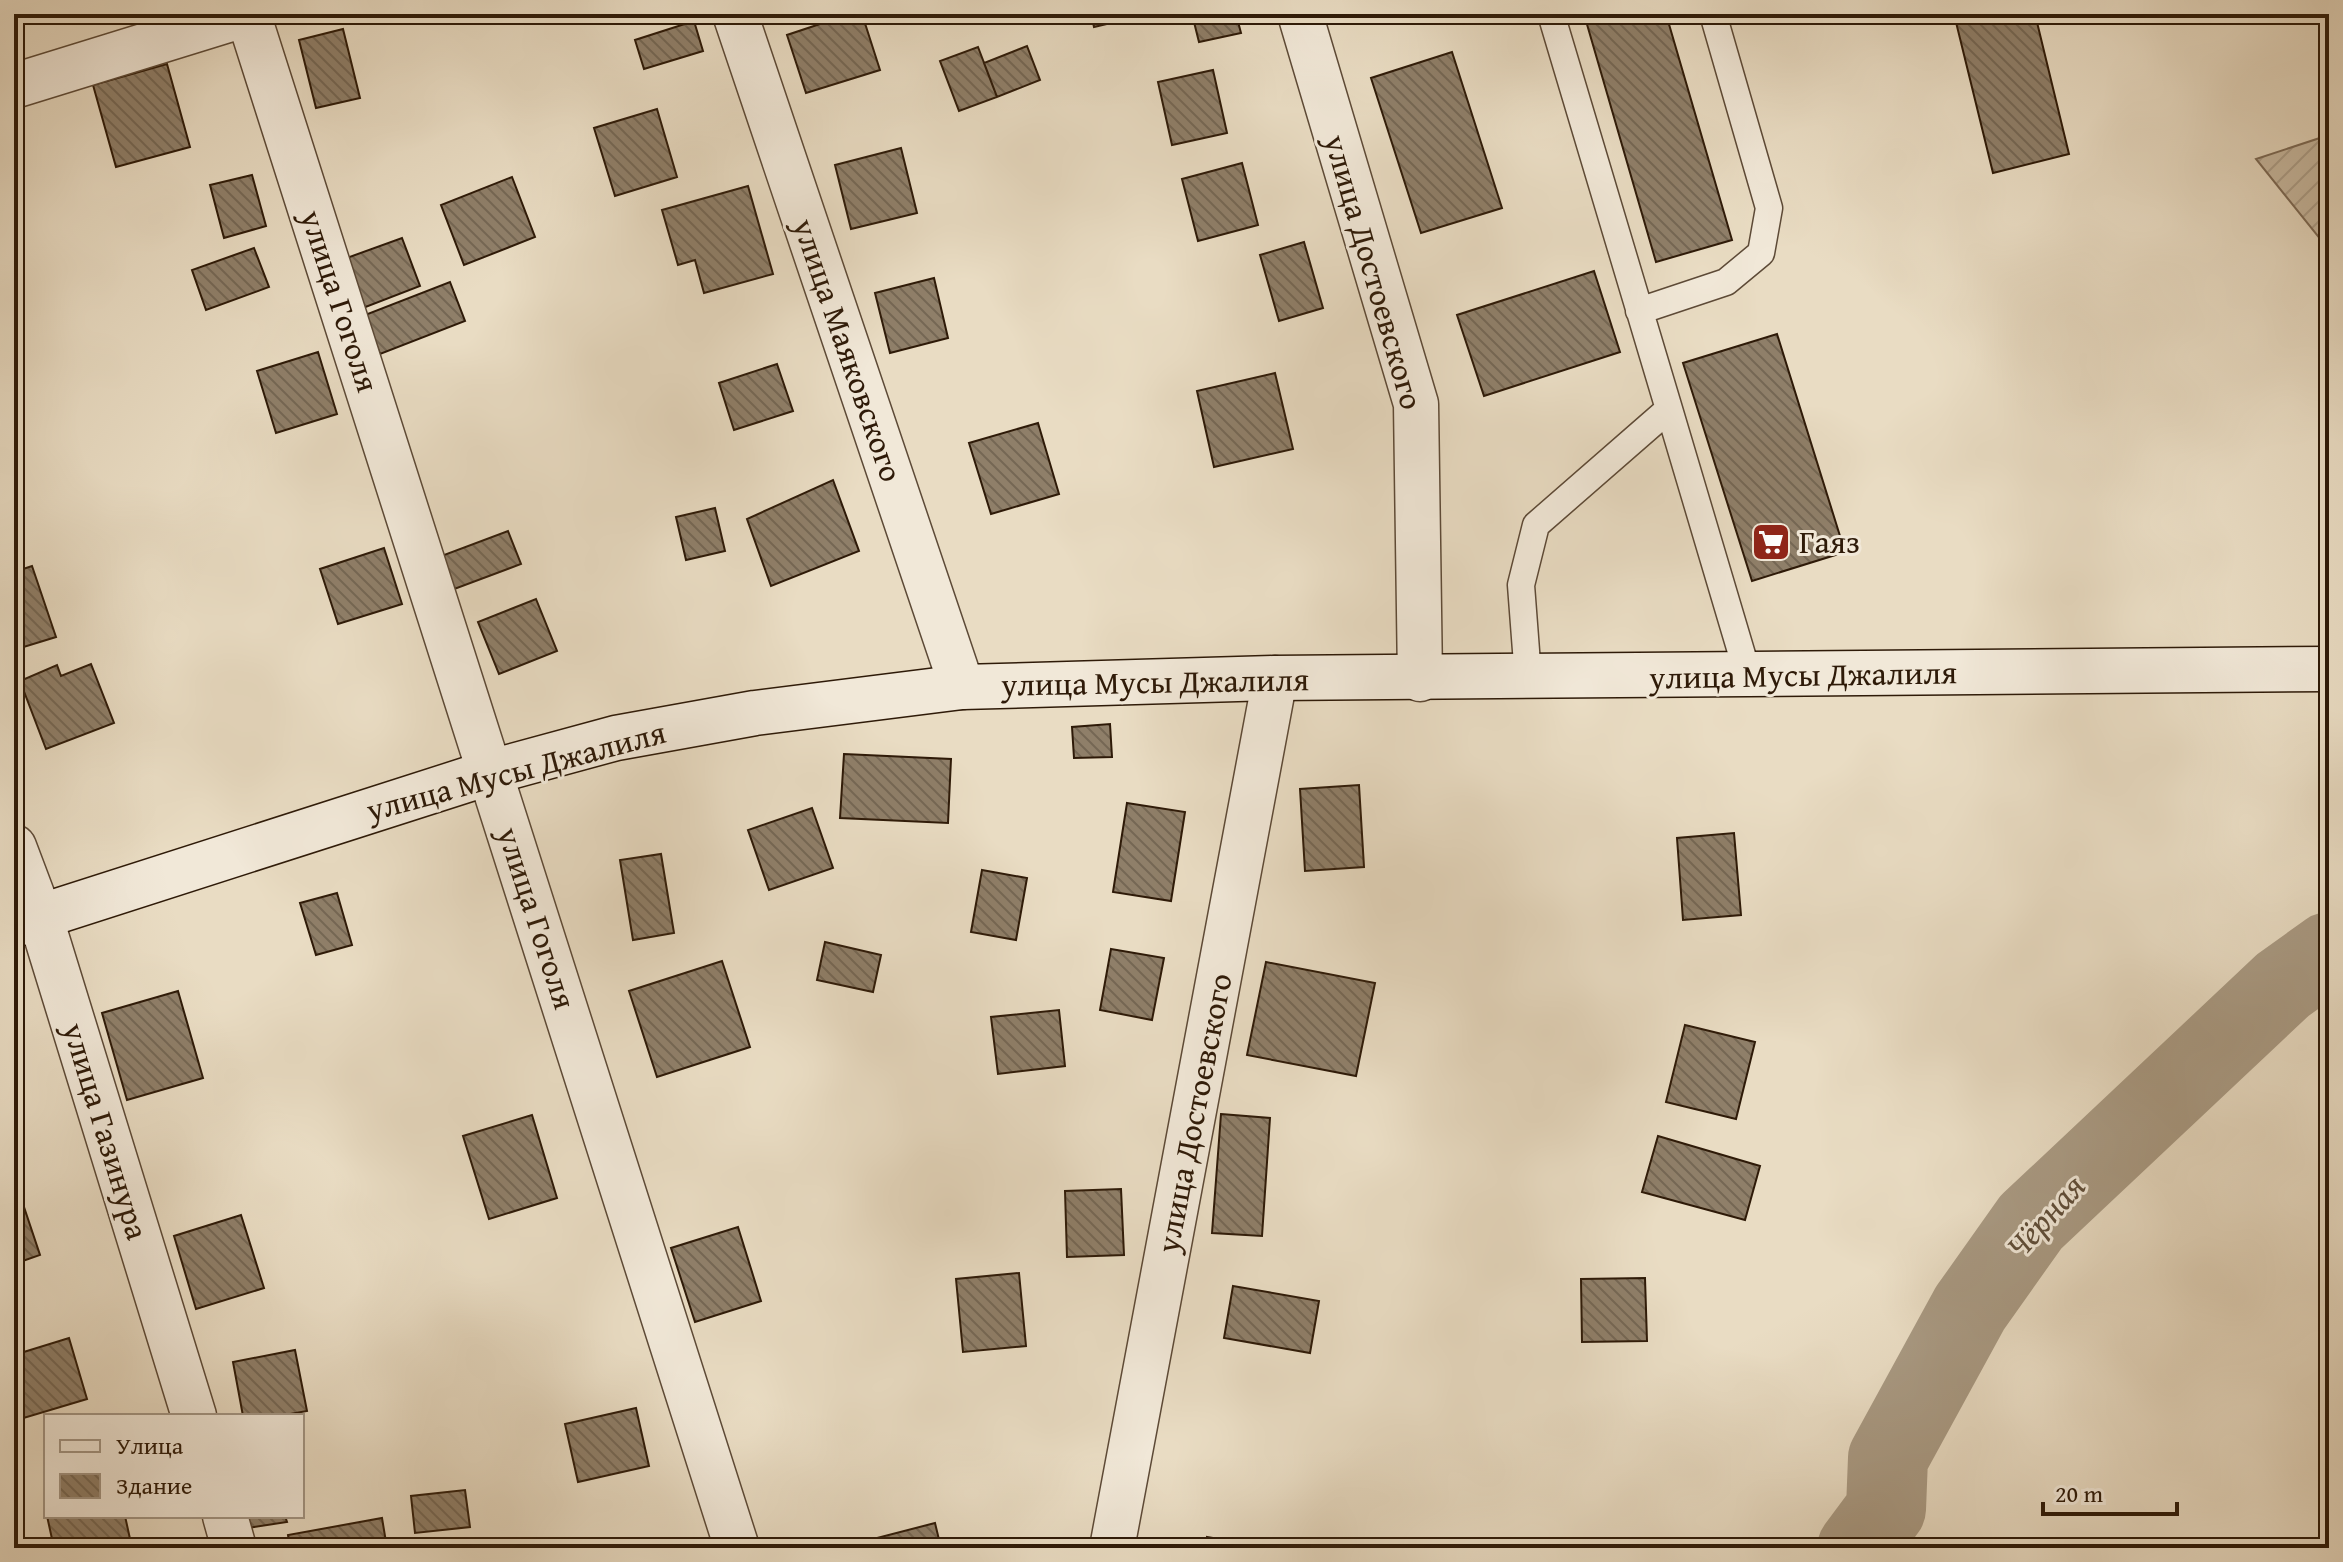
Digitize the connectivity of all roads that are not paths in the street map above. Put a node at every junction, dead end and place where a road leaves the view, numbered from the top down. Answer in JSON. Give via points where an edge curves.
{"nodes":[{"id":1,"x":247,"y":14,"type":"edge"},
{"id":2,"x":735,"y":14,"type":"edge"},
{"id":3,"x":1300,"y":14,"type":"edge"},
{"id":4,"x":1551,"y":14,"type":"edge"},
{"id":5,"x":1713,"y":14,"type":"edge"},
{"id":6,"x":14,"y":86,"type":"edge"},
{"id":7,"x":1639,"y":311,"type":"junction"},
{"id":8,"x":1669,"y":409,"type":"junction"},
{"id":9,"x":2329,"y":669,"type":"edge"},
{"id":10,"x":1748,"y":675,"type":"junction"},
{"id":11,"x":1528,"y":677,"type":"junction"},
{"id":12,"x":1275,"y":678,"type":"junction"},
{"id":13,"x":1420,"y":679,"type":"junction"},
{"id":14,"x":962,"y":687,"type":"junction"},
{"id":15,"x":491,"y":772,"type":"junction"},
{"id":16,"x":14,"y":847,"type":"edge"},
{"id":17,"x":27,"y":921,"type":"edge"},
{"id":18,"x":193,"y":1414,"type":"edge"},
{"id":19,"x":226,"y":1518,"type":"edge"},
{"id":20,"x":234,"y":1548,"type":"edge"},
{"id":21,"x":737,"y":1548,"type":"edge"},
{"id":22,"x":1112,"y":1548,"type":"edge"}],
"edges":[{"from":1,"to":6,"type":"street"},
{"from":1,"to":15,"type":"street","name":"улица Гоголя"},
{"from":2,"to":14,"type":"street","name":"улица Маяковского"},
{"from":3,"to":13,"type":"street","name":"улица Достоевского","via":[[1416,404]]},
{"from":4,"to":7,"type":"lane"},
{"from":5,"to":7,"type":"lane","via":[[1769,208],[1761,253],[1726,282]]},
{"from":7,"to":8,"type":"lane"},
{"from":8,"to":10,"type":"lane"},
{"from":8,"to":11,"type":"lane","via":[[1536,525],[1521,585]]},
{"from":9,"to":10,"type":"street","name":"улица Мусы Джалиля"},
{"from":10,"to":11,"type":"street","name":"улица Мусы Джалиля"},
{"from":11,"to":13,"type":"street","name":"улица Мусы Джалиля"},
{"from":12,"to":13,"type":"street","name":"улица Мусы Джалиля"},
{"from":12,"to":14,"type":"street","name":"улица Мусы Джалиля"},
{"from":12,"to":22,"type":"street","name":"улица Достоевского"},
{"from":14,"to":15,"type":"street","name":"улица Мусы Джалиля","via":[[678,726]]},
{"from":15,"to":17,"type":"street","name":"улица Мусы Джалиля"},
{"from":15,"to":21,"type":"street","name":"улица Гоголя"},
{"from":16,"to":17,"type":"street","name":"улица Газинура"},
{"from":17,"to":18,"type":"street","name":"улица Газинура"},
{"from":19,"to":20,"type":"street"}]}
